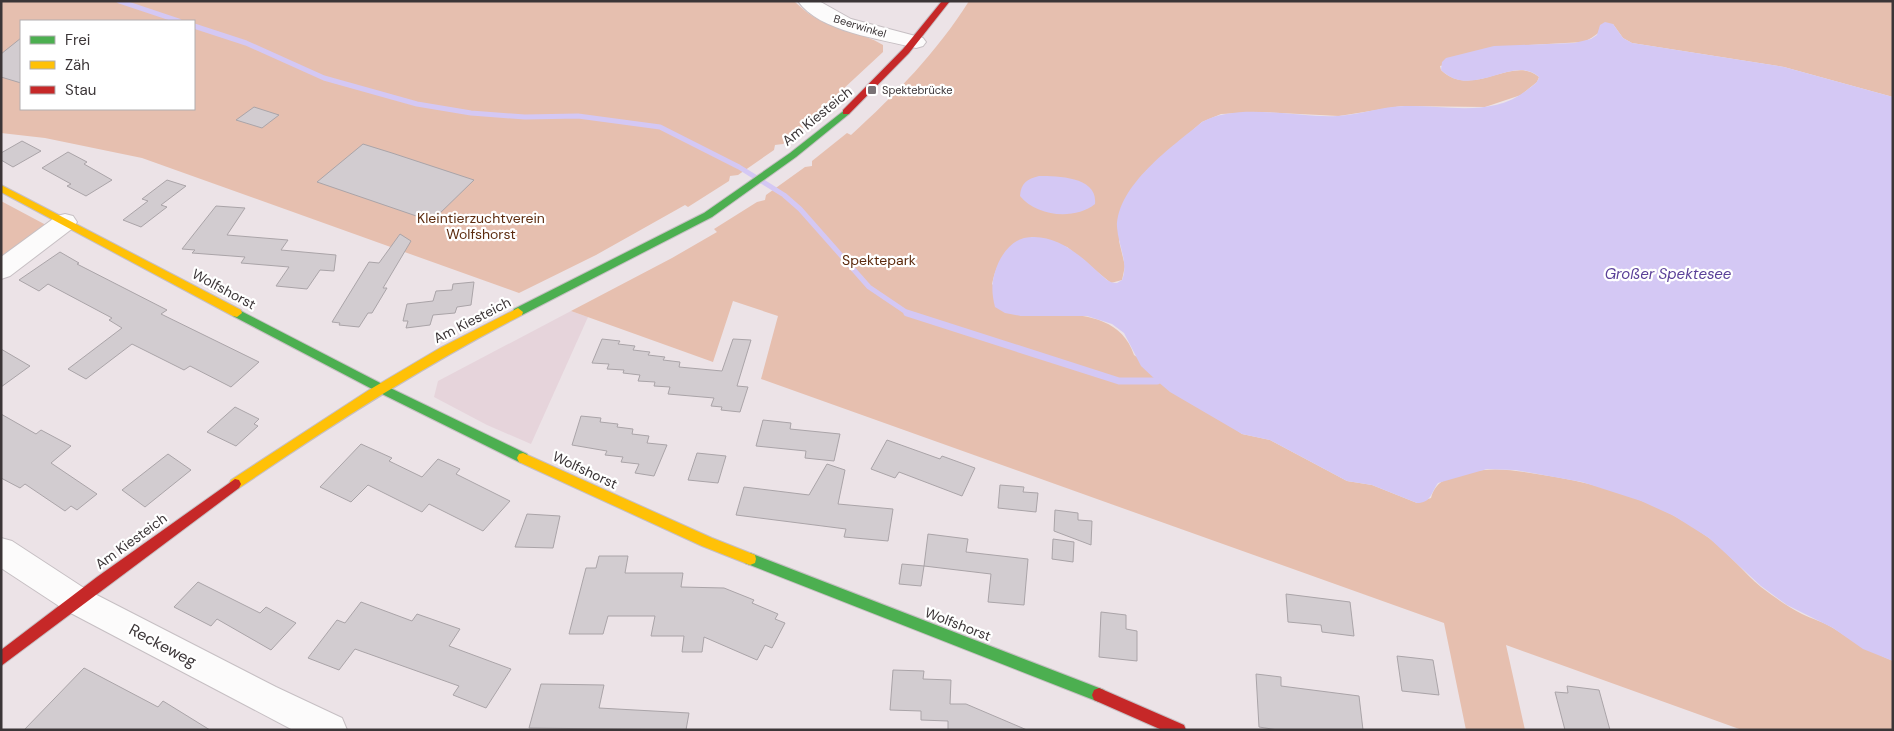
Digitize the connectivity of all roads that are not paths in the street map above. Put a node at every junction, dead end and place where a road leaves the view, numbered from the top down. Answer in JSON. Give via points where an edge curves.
{"nodes":[{"id":1,"x":808,"y":1,"type":"edge"},
{"id":2,"x":946,"y":1,"type":"edge"},
{"id":3,"x":916,"y":42,"type":"junction"},
{"id":4,"x":1,"y":188,"type":"edge"},
{"id":5,"x":65,"y":222,"type":"junction"},
{"id":6,"x":1,"y":270,"type":"edge"},
{"id":7,"x":380,"y":388,"type":"junction"},
{"id":8,"x":1,"y":551,"type":"edge"},
{"id":9,"x":76,"y":600,"type":"junction"},
{"id":10,"x":1,"y":659,"type":"edge"},
{"id":11,"x":330,"y":730,"type":"edge"},
{"id":12,"x":1179,"y":730,"type":"edge"}],
"edges":[{"from":1,"to":3,"type":"street","name":"Beerwinkel","via":[[818,11],[842,22]]},
{"from":2,"to":3,"type":"street","name":"Am Kiesteich"},
{"from":3,"to":7,"type":"street","name":"Am Kiesteich","via":[[872,90],[832,126],[701,218],[432,357]]},
{"from":4,"to":5,"type":"street","name":"Wolfshorst"},
{"from":5,"to":6,"type":"street"},
{"from":5,"to":7,"type":"street","name":"Wolfshorst"},
{"from":7,"to":9,"type":"street","name":"Am Kiesteich","via":[[274,456]]},
{"from":7,"to":12,"type":"street","name":"Wolfshorst","via":[[707,542],[1086,690]]},
{"from":8,"to":9,"type":"street","name":"Reckeweg"},
{"from":9,"to":10,"type":"street","name":"Am Kiesteich"},
{"from":9,"to":11,"type":"street","name":"Reckeweg"}]}
